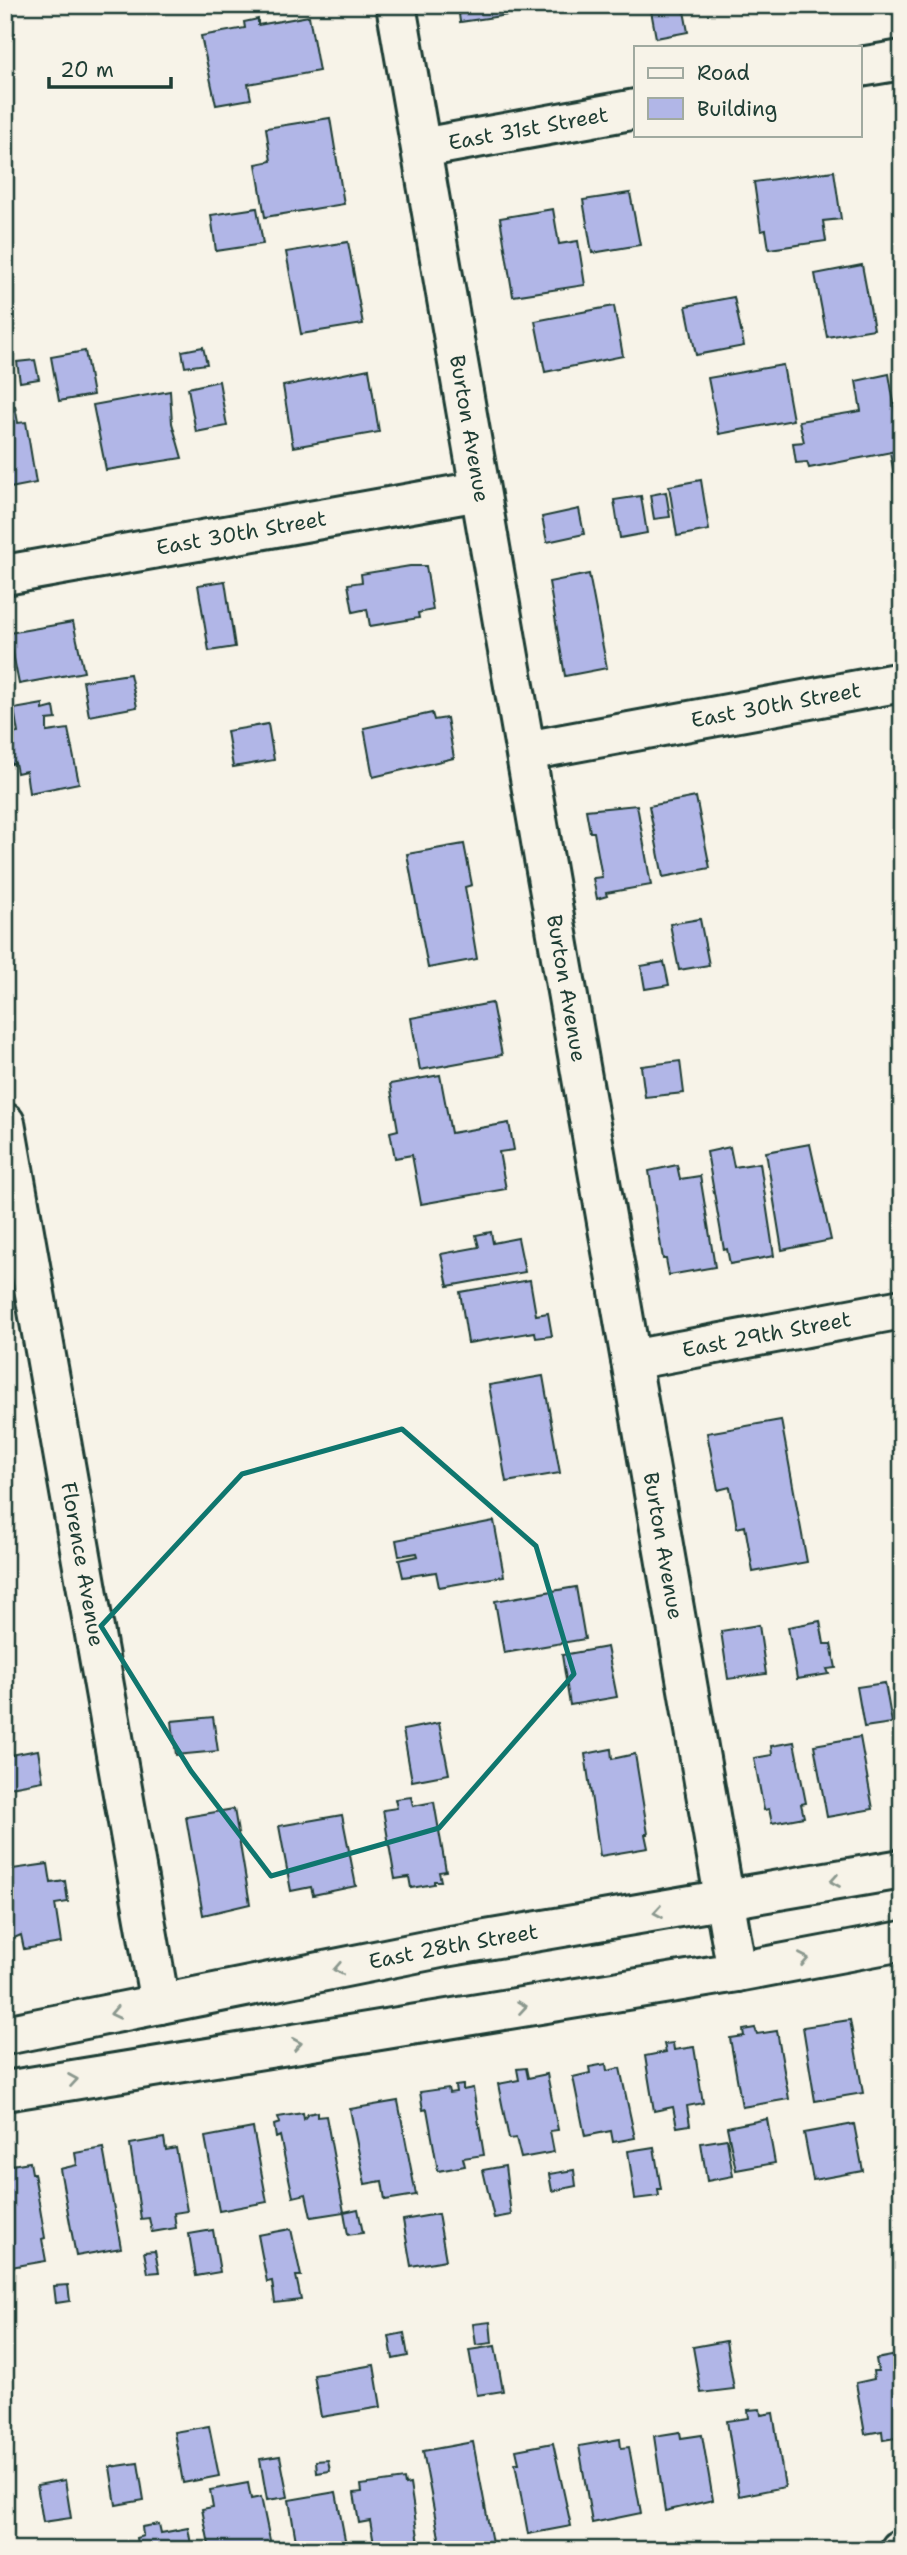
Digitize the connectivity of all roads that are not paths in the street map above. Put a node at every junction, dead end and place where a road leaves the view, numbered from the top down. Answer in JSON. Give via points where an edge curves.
{"nodes":[{"id":1,"x":396,"y":5,"type":"edge"},
{"id":2,"x":902,"y":60,"type":"edge"},
{"id":3,"x":862,"y":68,"type":"edge"},
{"id":4,"x":634,"y":109,"type":"edge"},
{"id":5,"x":422,"y":148,"type":"junction"},
{"id":6,"x":479,"y":491,"type":"junction"},
{"id":7,"x":5,"y":575,"type":"edge"},
{"id":8,"x":902,"y":682,"type":"edge"},
{"id":9,"x":526,"y":751,"type":"junction"},
{"id":10,"x":5,"y":1123,"type":"edge"},
{"id":11,"x":902,"y":1308,"type":"edge"},
{"id":12,"x":631,"y":1360,"type":"junction"},
{"id":13,"x":902,"y":1869,"type":"edge"},
{"id":14,"x":726,"y":1901,"type":"junction"},
{"id":15,"x":902,"y":1941,"type":"edge"},
{"id":16,"x":737,"y":1972,"type":"junction"},
{"id":17,"x":160,"y":2004,"type":"junction"},
{"id":18,"x":5,"y":2035,"type":"edge"},
{"id":19,"x":5,"y":2091,"type":"edge"}],
"edges":[{"from":1,"to":5,"type":"street","name":"Burton Avenue"},
{"from":2,"to":3,"type":"street"},
{"from":4,"to":5,"type":"street","name":"East 31st Street"},
{"from":5,"to":6,"type":"street","name":"Burton Avenue"},
{"from":6,"to":7,"type":"street","name":"East 30th Street"},
{"from":6,"to":9,"type":"street","name":"Burton Avenue"},
{"from":8,"to":9,"type":"street","name":"East 30th Street"},
{"from":9,"to":12,"type":"street","name":"Burton Avenue"},
{"from":10,"to":17,"type":"street","name":"Florence Avenue"},
{"from":11,"to":12,"type":"street","name":"East 29th Street"},
{"from":12,"to":14,"type":"street","name":"Burton Avenue"},
{"from":13,"to":14,"type":"street","name":"East 28th Street","one_way":true},
{"from":14,"to":16,"type":"street","name":"Burton Avenue"},
{"from":14,"to":17,"type":"street","name":"East 28th Street","one_way":true,"via":[[445,1947]]},
{"from":16,"to":15,"type":"street","one_way":true},
{"from":19,"to":16,"type":"street","one_way":true},
{"from":17,"to":18,"type":"street","name":"East 28th Street","one_way":true}]}
